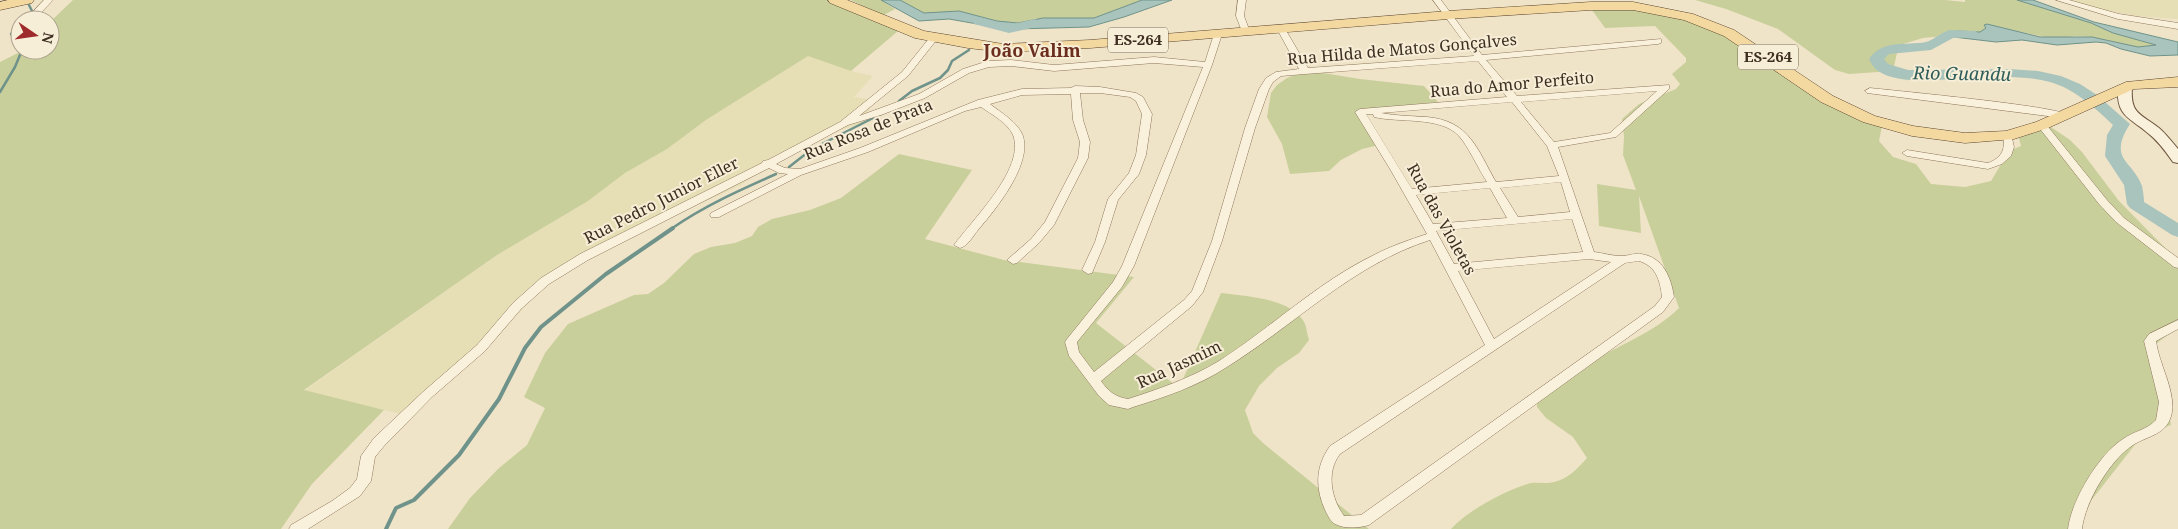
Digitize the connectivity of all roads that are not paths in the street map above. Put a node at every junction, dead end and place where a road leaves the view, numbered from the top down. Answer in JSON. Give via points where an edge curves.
{"nodes":[{"id":1,"x":27,"y":0,"type":"edge"},
{"id":2,"x":49,"y":0,"type":"edge"},
{"id":3,"x":835,"y":0,"type":"edge"},
{"id":4,"x":1242,"y":0,"type":"edge"},
{"id":5,"x":1438,"y":0,"type":"edge"},
{"id":6,"x":2060,"y":0,"type":"edge"},
{"id":7,"x":0,"y":6,"type":"edge"},
{"id":8,"x":41,"y":10,"type":"edge"},
{"id":9,"x":1448,"y":15,"type":"junction"},
{"id":10,"x":2178,"y":26,"type":"edge"},
{"id":11,"x":1281,"y":29,"type":"junction"},
{"id":12,"x":1246,"y":32,"type":"junction"},
{"id":13,"x":1218,"y":34,"type":"junction"},
{"id":14,"x":934,"y":38,"type":"junction"},
{"id":15,"x":1658,"y":41,"type":"dead end"},
{"id":16,"x":1480,"y":58,"type":"junction"},
{"id":17,"x":1208,"y":64,"type":"junction"},
{"id":18,"x":1305,"y":71,"type":"junction"},
{"id":19,"x":2178,"y":82,"type":"edge"},
{"id":20,"x":2125,"y":88,"type":"junction"},
{"id":21,"x":1075,"y":89,"type":"junction"},
{"id":22,"x":1870,"y":91,"type":"dead end"},
{"id":23,"x":1513,"y":98,"type":"junction"},
{"id":24,"x":981,"y":102,"type":"junction"},
{"id":25,"x":1371,"y":111,"type":"junction"},
{"id":26,"x":1360,"y":112,"type":"joint"},
{"id":27,"x":2068,"y":113,"type":"junction"},
{"id":28,"x":843,"y":124,"type":"junction"},
{"id":29,"x":2042,"y":125,"type":"junction"},
{"id":30,"x":2008,"y":136,"type":"junction"},
{"id":31,"x":1552,"y":145,"type":"junction"},
{"id":32,"x":1907,"y":153,"type":"dead end"},
{"id":33,"x":2178,"y":159,"type":"edge"},
{"id":34,"x":767,"y":163,"type":"junction"},
{"id":35,"x":801,"y":172,"type":"junction"},
{"id":36,"x":1565,"y":179,"type":"junction"},
{"id":37,"x":1492,"y":185,"type":"junction"},
{"id":38,"x":1409,"y":192,"type":"junction"},
{"id":39,"x":715,"y":215,"type":"dead end"},
{"id":40,"x":1576,"y":215,"type":"junction"},
{"id":41,"x":1514,"y":220,"type":"junction"},
{"id":42,"x":1432,"y":232,"type":"junction"},
{"id":43,"x":960,"y":245,"type":"dead end"},
{"id":44,"x":1589,"y":255,"type":"junction"},
{"id":45,"x":1013,"y":260,"type":"dead end"},
{"id":46,"x":1622,"y":260,"type":"junction"},
{"id":47,"x":2178,"y":264,"type":"edge"},
{"id":48,"x":1451,"y":268,"type":"junction"},
{"id":49,"x":1088,"y":270,"type":"dead end"},
{"id":50,"x":2178,"y":324,"type":"edge"},
{"id":51,"x":1491,"y":345,"type":"junction"},
{"id":52,"x":1094,"y":379,"type":"junction"},
{"id":53,"x":296,"y":529,"type":"edge"},
{"id":54,"x":2075,"y":529,"type":"edge"}],
"edges":[{"from":1,"to":7,"type":"main road"},
{"from":2,"to":8,"type":"street"},
{"from":3,"to":14,"type":"main road","number":"ES-264"},
{"from":4,"to":12,"type":"street","via":[[1240,16]]},
{"from":5,"to":9,"type":"street"},
{"from":6,"to":10,"type":"street","via":[[2118,16]]},
{"from":9,"to":11,"type":"main road","number":"ES-264"},
{"from":9,"to":16,"type":"street"},
{"from":9,"to":30,"type":"main road","number":"ES-264","via":[[1606,5],[1670,12],[1729,33],[1827,99],[1869,119],[1943,136],[1981,139]]},
{"from":11,"to":12,"type":"main road","number":"ES-264"},
{"from":11,"to":18,"type":"street"},
{"from":12,"to":13,"type":"main road","number":"ES-264"},
{"from":13,"to":14,"type":"main road","number":"ES-264","via":[[1019,48],[987,47]]},
{"from":13,"to":17,"type":"street","name":"Rua Jasmim"},
{"from":14,"to":28,"type":"street","name":"Rua Pedro Junior Eller","via":[[905,74]]},
{"from":15,"to":16,"type":"street","name":"Rua Hilda de Matos Gonçalves"},
{"from":16,"to":18,"type":"street","name":"Rua Hilda de Matos Gonçalves"},
{"from":16,"to":23,"type":"street"},
{"from":17,"to":28,"type":"street","name":"Rua Rosa de Prata","via":[[1154,60],[1054,68],[988,64],[966,71],[922,96]]},
{"from":17,"to":52,"type":"street","name":"Rua Jasmim","via":[[1128,266],[1118,284],[1071,342],[1073,353]]},
{"from":18,"to":52,"type":"street","name":"Rua Hilda de Matos Gonçalves","via":[[1279,74],[1264,88],[1217,241],[1197,292],[1164,324]]},
{"from":19,"to":20,"type":"main road","number":"ES-264","via":[[2141,83]]},
{"from":20,"to":27,"type":"main road","number":"ES-264"},
{"from":20,"to":33,"type":"street","via":[[2123,99],[2129,114],[2154,132]]},
{"from":21,"to":24,"type":"street","name":"Rua Rosa de Prata","via":[[1022,92]]},
{"from":21,"to":45,"type":"street","via":[[1078,120],[1085,142],[1083,158],[1050,223]]},
{"from":21,"to":49,"type":"street","name":"Rua Rosa de Prata","via":[[1133,94],[1140,99],[1147,114],[1138,164],[1130,180],[1113,199]]},
{"from":22,"to":27,"type":"street"},
{"from":23,"to":25,"type":"street","name":"Rua do Amor Perfeito"},
{"from":23,"to":31,"type":"street"},
{"from":23,"to":31,"type":"street","name":"Rua do Amor Perfeito","via":[[1666,87],[1613,135]]},
{"from":24,"to":35,"type":"street","name":"Rua Rosa de Prata"},
{"from":24,"to":43,"type":"street","via":[[1016,132],[1018,157],[988,210]]},
{"from":25,"to":26,"type":"street","name":"Rua do Amor Perfeito"},
{"from":25,"to":37,"type":"street","via":[[1380,116],[1452,125],[1463,134]]},
{"from":26,"to":38,"type":"street","name":"Rua das Violetas"},
{"from":27,"to":29,"type":"main road","number":"ES-264"},
{"from":28,"to":34,"type":"street","name":"Rua Pedro Junior Eller"},
{"from":29,"to":30,"type":"main road","number":"ES-264"},
{"from":29,"to":47,"type":"street","via":[[2120,220]]},
{"from":30,"to":32,"type":"street","via":[[2008,155],[1996,165]]},
{"from":31,"to":36,"type":"street"},
{"from":34,"to":35,"type":"street","name":"Rua Rosa de Prata","via":[[783,171]]},
{"from":34,"to":53,"type":"street","name":"Rua Pedro Junior Eller","via":[[740,180],[560,270],[532,292],[481,348],[414,407],[372,451],[366,463],[364,481],[355,492]]},
{"from":35,"to":39,"type":"street"},
{"from":36,"to":37,"type":"street"},
{"from":36,"to":40,"type":"street"},
{"from":37,"to":38,"type":"street"},
{"from":37,"to":41,"type":"street"},
{"from":38,"to":42,"type":"street","name":"Rua das Violetas"},
{"from":40,"to":41,"type":"street","name":"Rua Jasmim"},
{"from":40,"to":44,"type":"street"},
{"from":41,"to":42,"type":"street","name":"Rua Jasmim"},
{"from":42,"to":48,"type":"street","name":"Rua das Violetas"},
{"from":42,"to":52,"type":"street","name":"Rua Jasmim","via":[[1355,271],[1222,365],[1179,386],[1124,404],[1109,399]]},
{"from":44,"to":46,"type":"street"},
{"from":44,"to":48,"type":"street"},
{"from":46,"to":51,"type":"street"},
{"from":46,"to":51,"type":"street","via":[[1639,257],[1652,261],[1669,291],[1666,302],[1364,521],[1339,520],[1326,486],[1325,472],[1330,455]]},
{"from":48,"to":51,"type":"street","name":"Rua das Violetas"},
{"from":50,"to":54,"type":"street","via":[[2150,341],[2164,397],[2164,420],[2160,426],[2127,442],[2109,459],[2076,516]]}]}
